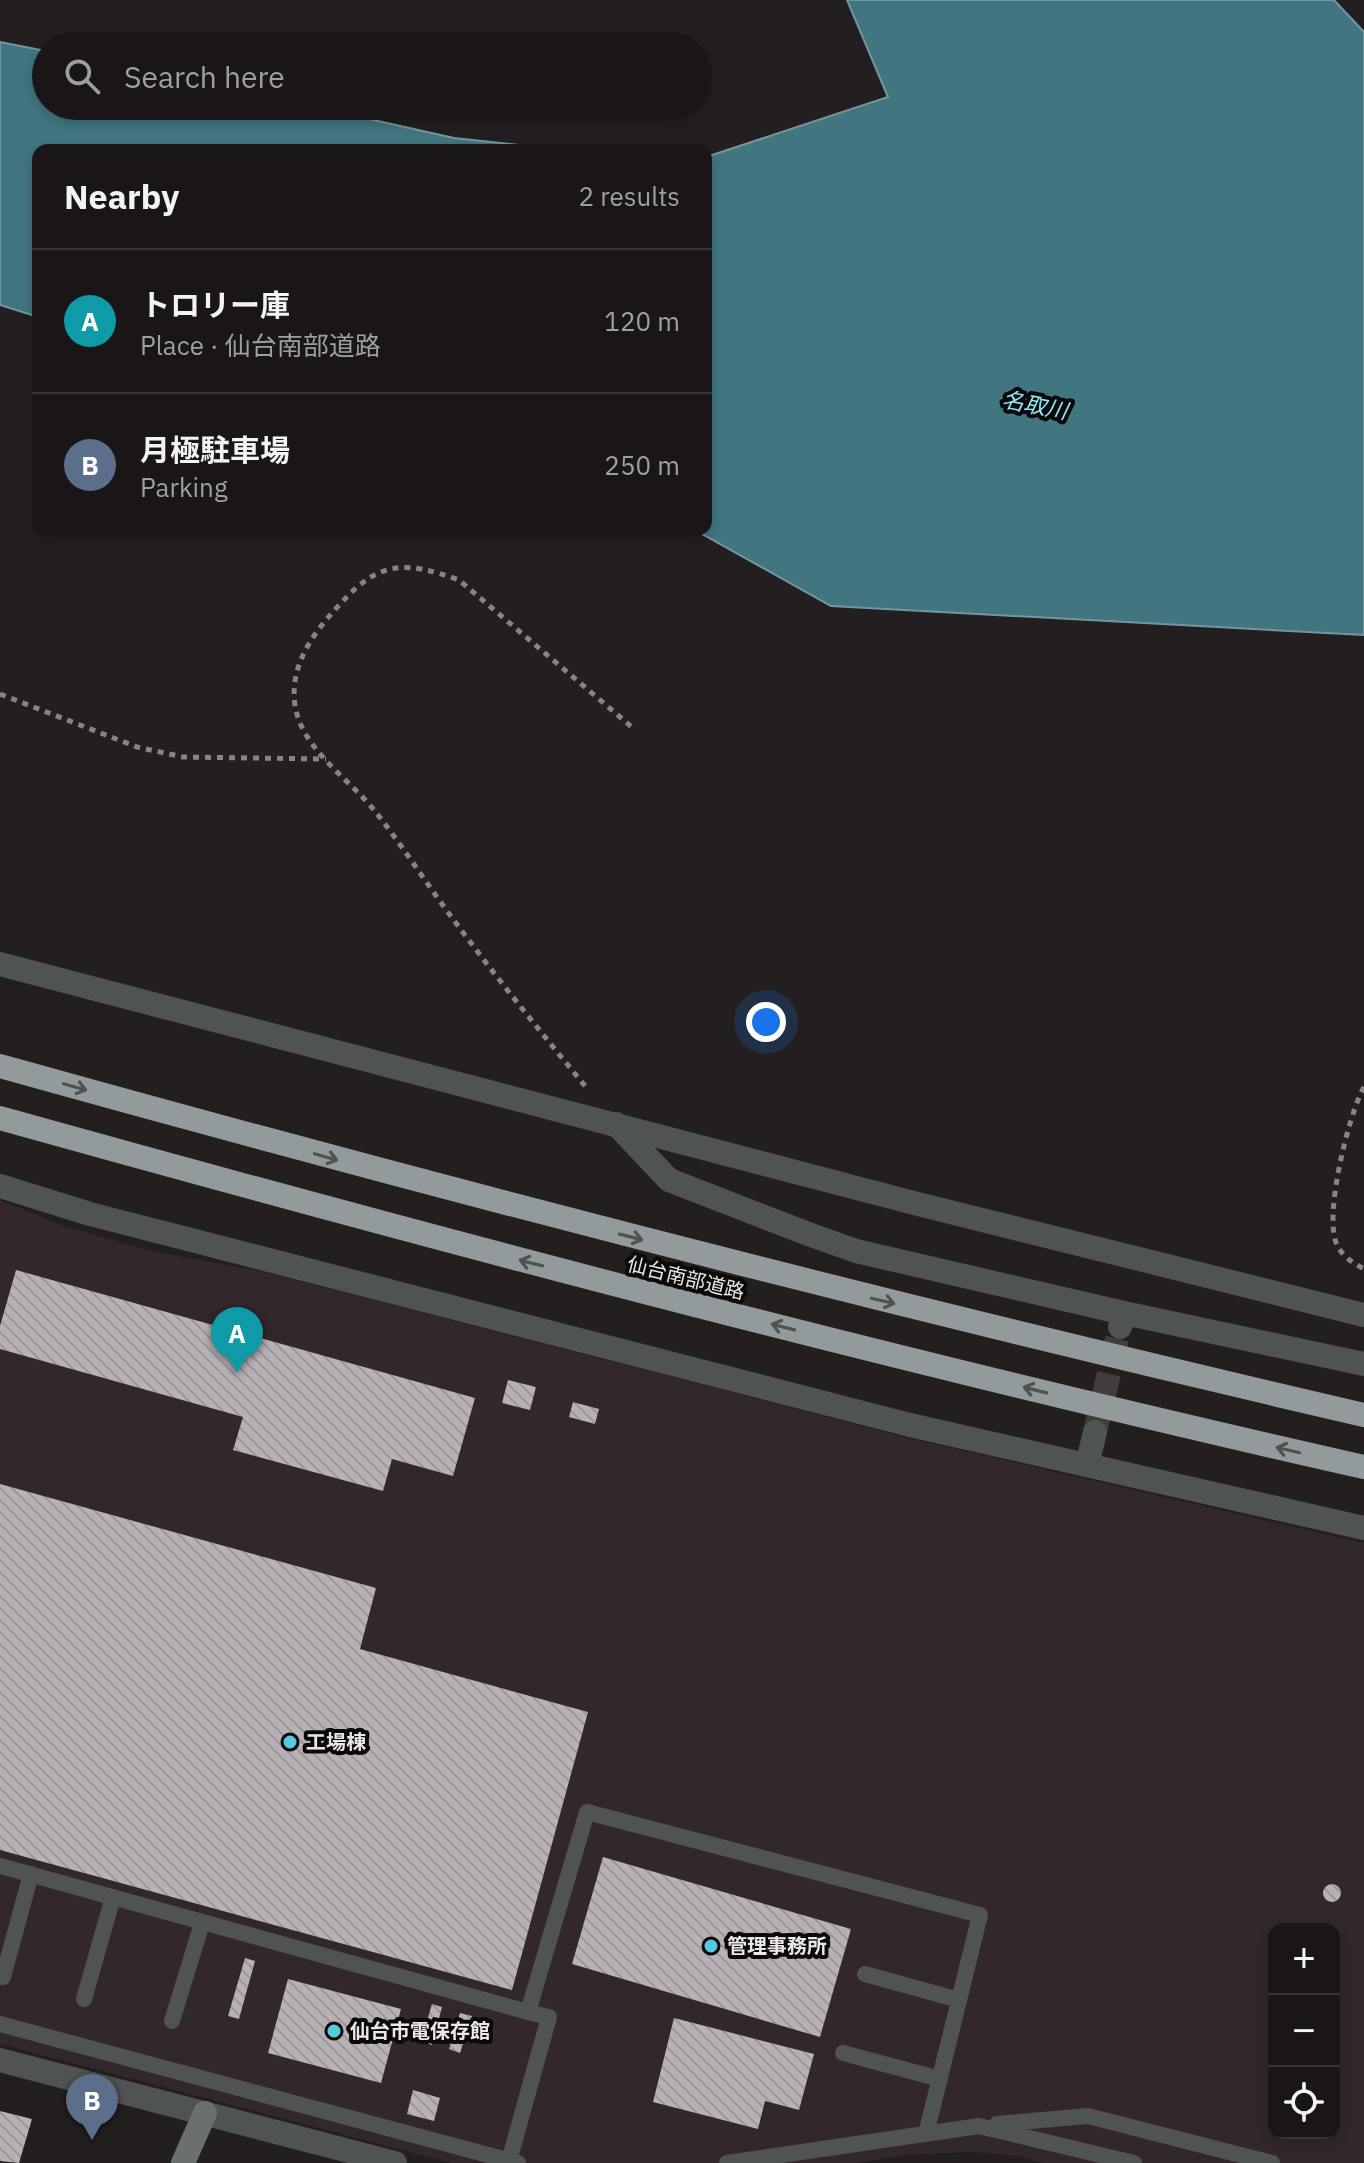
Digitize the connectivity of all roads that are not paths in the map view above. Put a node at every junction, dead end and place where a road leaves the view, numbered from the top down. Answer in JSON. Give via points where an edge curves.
{"nodes":[{"id":1,"x":0,"y":964,"type":"edge"},
{"id":2,"x":0,"y":1066,"type":"edge"},
{"id":3,"x":0,"y":1118,"type":"edge"},
{"id":4,"x":616,"y":1124,"type":"junction"},
{"id":5,"x":0,"y":1186,"type":"edge"},
{"id":6,"x":1364,"y":1315,"type":"edge"},
{"id":7,"x":1364,"y":1364,"type":"edge"},
{"id":8,"x":1364,"y":1415,"type":"edge"},
{"id":9,"x":1095,"y":1432,"type":"tunnel mouth"},
{"id":10,"x":1087,"y":1465,"type":"junction"},
{"id":11,"x":1364,"y":1467,"type":"edge"},
{"id":12,"x":1364,"y":1528,"type":"edge"},
{"id":13,"x":0,"y":1866,"type":"edge"},
{"id":14,"x":31,"y":1874,"type":"junction"},
{"id":15,"x":113,"y":1897,"type":"junction"},
{"id":16,"x":202,"y":1923,"type":"junction"},
{"id":17,"x":865,"y":1974,"type":"dead end"},
{"id":18,"x":3,"y":1977,"type":"dead end"},
{"id":19,"x":84,"y":1999,"type":"dead end"},
{"id":20,"x":959,"y":2000,"type":"junction"},
{"id":21,"x":528,"y":2012,"type":"junction"},
{"id":22,"x":172,"y":2021,"type":"dead end"},
{"id":23,"x":0,"y":2024,"type":"edge"},
{"id":24,"x":843,"y":2053,"type":"dead end"},
{"id":25,"x":0,"y":2060,"type":"edge"},
{"id":26,"x":940,"y":2079,"type":"junction"},
{"id":27,"x":205,"y":2113,"type":"junction"},
{"id":28,"x":979,"y":2126,"type":"junction"},
{"id":29,"x":926,"y":2134,"type":"junction"},
{"id":30,"x":514,"y":2162,"type":"edge"},
{"id":31,"x":183,"y":2163,"type":"edge"},
{"id":32,"x":395,"y":2163,"type":"edge"},
{"id":33,"x":727,"y":2163,"type":"edge"},
{"id":34,"x":1134,"y":2163,"type":"edge"},
{"id":35,"x":1272,"y":2163,"type":"edge"}],
"edges":[{"from":1,"to":4,"type":"street"},
{"from":2,"to":8,"type":"highway","name":"仙台南部道路","one_way":true,"via":[[810,1283]]},
{"from":11,"to":3,"type":"highway","name":"仙台南部道路","one_way":true,"via":[[1142,1417],[437,1240]]},
{"from":4,"to":6,"type":"street"},
{"from":4,"to":7,"type":"street","via":[[669,1180],[856,1251],[1122,1320]]},
{"from":5,"to":10,"type":"street","via":[[90,1214],[894,1421]]},
{"from":9,"to":10,"type":"street"},
{"from":10,"to":12,"type":"street"},
{"from":13,"to":14,"type":"lane"},
{"from":14,"to":15,"type":"lane"},
{"from":14,"to":18,"type":"lane"},
{"from":15,"to":16,"type":"lane"},
{"from":15,"to":19,"type":"lane"},
{"from":16,"to":21,"type":"lane"},
{"from":16,"to":22,"type":"lane"},
{"from":17,"to":20,"type":"lane"},
{"from":20,"to":21,"type":"lane","via":[[980,1915],[587,1812]]},
{"from":20,"to":26,"type":"lane"},
{"from":21,"to":30,"type":"lane","via":[[549,2017]]},
{"from":23,"to":30,"type":"lane"},
{"from":24,"to":26,"type":"lane"},
{"from":25,"to":27,"type":"street"},
{"from":26,"to":29,"type":"lane"},
{"from":27,"to":31,"type":"street"},
{"from":27,"to":32,"type":"street"},
{"from":28,"to":29,"type":"lane"},
{"from":28,"to":34,"type":"lane"},
{"from":28,"to":35,"type":"lane","via":[[1088,2116]]},
{"from":29,"to":33,"type":"lane"}]}
